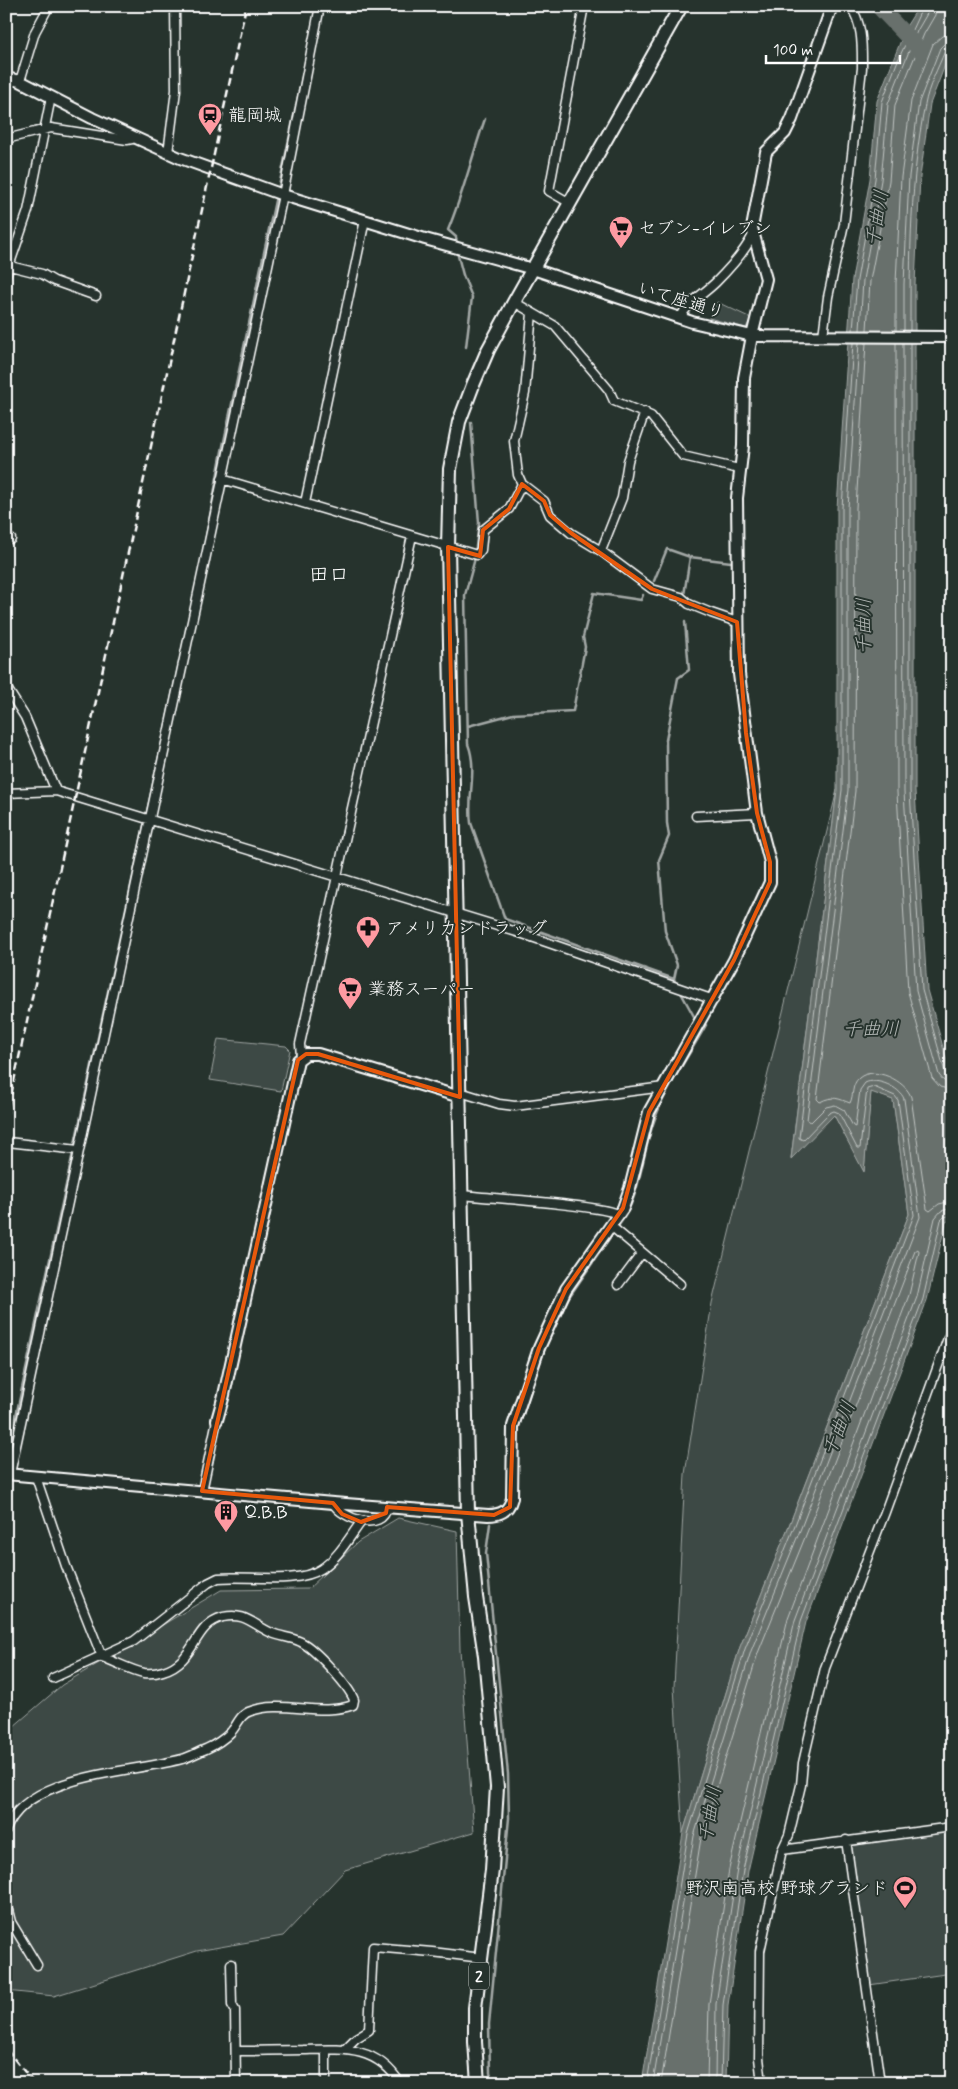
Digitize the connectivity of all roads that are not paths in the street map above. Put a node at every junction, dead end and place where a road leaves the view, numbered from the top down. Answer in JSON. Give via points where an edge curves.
{"nodes":[{"id":1,"x":49,"y":6,"type":"edge"},
{"id":2,"x":175,"y":6,"type":"edge"},
{"id":3,"x":320,"y":6,"type":"edge"},
{"id":4,"x":584,"y":6,"type":"edge"},
{"id":5,"x":681,"y":6,"type":"edge"},
{"id":6,"x":832,"y":6,"type":"edge"},
{"id":7,"x":850,"y":6,"type":"edge"},
{"id":8,"x":6,"y":78,"type":"edge"},
{"id":9,"x":20,"y":81,"type":"junction"},
{"id":10,"x":51,"y":97,"type":"junction"},
{"id":11,"x":43,"y":130,"type":"junction"},
{"id":12,"x":134,"y":137,"type":"junction"},
{"id":13,"x":6,"y":140,"type":"edge"},
{"id":14,"x":168,"y":153,"type":"junction"},
{"id":15,"x":283,"y":195,"type":"junction"},
{"id":16,"x":570,"y":203,"type":"junction"},
{"id":17,"x":365,"y":220,"type":"junction"},
{"id":18,"x":753,"y":236,"type":"junction"},
{"id":19,"x":10,"y":266,"type":"junction"},
{"id":20,"x":533,"y":269,"type":"junction"},
{"id":21,"x":6,"y":275,"type":"edge"},
{"id":22,"x":96,"y":296,"type":"dead end"},
{"id":23,"x":514,"y":302,"type":"junction"},
{"id":24,"x":532,"y":313,"type":"junction"},
{"id":25,"x":680,"y":318,"type":"junction"},
{"id":26,"x":752,"y":336,"type":"junction"},
{"id":27,"x":828,"y":336,"type":"junction"},
{"id":28,"x":952,"y":337,"type":"edge"},
{"id":29,"x":645,"y":412,"type":"junction"},
{"id":30,"x":739,"y":469,"type":"junction"},
{"id":31,"x":222,"y":478,"type":"junction"},
{"id":32,"x":522,"y":484,"type":"junction"},
{"id":33,"x":305,"y":503,"type":"junction"},
{"id":34,"x":412,"y":536,"type":"junction"},
{"id":35,"x":448,"y":547,"type":"junction"},
{"id":36,"x":601,"y":551,"type":"junction"},
{"id":37,"x":737,"y":622,"type":"junction"},
{"id":38,"x":6,"y":687,"type":"edge"},
{"id":39,"x":56,"y":792,"type":"junction"},
{"id":40,"x":6,"y":793,"type":"edge"},
{"id":41,"x":757,"y":813,"type":"junction"},
{"id":42,"x":696,"y":816,"type":"dead end"},
{"id":43,"x":150,"y":820,"type":"junction"},
{"id":44,"x":337,"y":877,"type":"junction"},
{"id":45,"x":456,"y":913,"type":"junction"},
{"id":46,"x":714,"y":1000,"type":"junction"},
{"id":47,"x":301,"y":1056,"type":"junction"},
{"id":48,"x":664,"y":1087,"type":"junction"},
{"id":49,"x":460,"y":1094,"type":"junction"},
{"id":50,"x":8,"y":1142,"type":"dead end"},
{"id":51,"x":75,"y":1150,"type":"junction"},
{"id":52,"x":462,"y":1195,"type":"junction"},
{"id":53,"x":618,"y":1215,"type":"junction"},
{"id":54,"x":611,"y":1226,"type":"junction"},
{"id":55,"x":642,"y":1253,"type":"junction"},
{"id":56,"x":680,"y":1284,"type":"dead end"},
{"id":57,"x":618,"y":1285,"type":"dead end"},
{"id":58,"x":952,"y":1327,"type":"edge"},
{"id":59,"x":217,"y":1420,"type":"joint"},
{"id":60,"x":8,"y":1474,"type":"edge"},
{"id":61,"x":36,"y":1477,"type":"junction"},
{"id":62,"x":202,"y":1491,"type":"junction"},
{"id":63,"x":332,"y":1503,"type":"junction"},
{"id":64,"x":386,"y":1507,"type":"junction"},
{"id":65,"x":468,"y":1513,"type":"junction"},
{"id":66,"x":361,"y":1522,"type":"junction"},
{"id":67,"x":102,"y":1657,"type":"junction"},
{"id":68,"x":53,"y":1678,"type":"dead end"},
{"id":69,"x":952,"y":1827,"type":"edge"},
{"id":70,"x":6,"y":1830,"type":"edge"},
{"id":71,"x":846,"y":1840,"type":"junction"},
{"id":72,"x":782,"y":1850,"type":"junction"},
{"id":73,"x":6,"y":1902,"type":"edge"},
{"id":74,"x":482,"y":1958,"type":"junction"},
{"id":75,"x":37,"y":1964,"type":"dead end"},
{"id":76,"x":231,"y":1964,"type":"dead end"},
{"id":77,"x":345,"y":2049,"type":"junction"},
{"id":78,"x":326,"y":2050,"type":"junction"},
{"id":79,"x":236,"y":2051,"type":"junction"},
{"id":80,"x":236,"y":2083,"type":"edge"},
{"id":81,"x":326,"y":2083,"type":"edge"},
{"id":82,"x":400,"y":2083,"type":"edge"},
{"id":83,"x":478,"y":2083,"type":"edge"},
{"id":84,"x":762,"y":2083,"type":"edge"},
{"id":85,"x":880,"y":2083,"type":"edge"}],
"edges":[{"from":1,"to":9,"type":"street","via":[[35,32]]},
{"from":2,"to":14,"type":"street","via":[[176,90]]},
{"from":3,"to":15,"type":"street"},
{"from":4,"to":16,"type":"street","via":[[549,191]]},
{"from":5,"to":16,"type":"main road","number":"2"},
{"from":6,"to":18,"type":"street","via":[[792,119],[785,133],[766,152]]},
{"from":7,"to":27,"type":"street","via":[[860,30],[862,68],[844,224],[828,297]]},
{"from":8,"to":9,"type":"street","name":"いて座通り"},
{"from":9,"to":10,"type":"street","name":"いて座通り"},
{"from":10,"to":11,"type":"street"},
{"from":10,"to":12,"type":"street","name":"いて座通り"},
{"from":11,"to":12,"type":"street","via":[[61,129],[127,140]]},
{"from":11,"to":13,"type":"street"},
{"from":11,"to":19,"type":"street","via":[[28,211]]},
{"from":12,"to":14,"type":"street","name":"いて座通り"},
{"from":14,"to":15,"type":"street","name":"いて座通り"},
{"from":15,"to":17,"type":"street","name":"いて座通り"},
{"from":15,"to":31,"type":"street"},
{"from":16,"to":20,"type":"main road","number":"2"},
{"from":17,"to":20,"type":"street","name":"いて座通り"},
{"from":17,"to":33,"type":"street"},
{"from":18,"to":25,"type":"street","via":[[746,250],[716,283],[687,307]]},
{"from":18,"to":26,"type":"street","via":[[766,279]]},
{"from":19,"to":21,"type":"street"},
{"from":19,"to":22,"type":"street","via":[[42,274]]},
{"from":20,"to":23,"type":"main road","number":"2"},
{"from":20,"to":25,"type":"street","name":"いて座通り"},
{"from":23,"to":24,"type":"street"},
{"from":23,"to":35,"type":"main road","number":"2","via":[[488,350],[459,422],[449,478]]},
{"from":24,"to":29,"type":"street","via":[[555,326],[609,390],[614,401]]},
{"from":24,"to":32,"type":"street","via":[[525,393],[514,441]]},
{"from":25,"to":26,"type":"street","name":"いて座通り"},
{"from":26,"to":27,"type":"street","name":"いて座通り"},
{"from":26,"to":30,"type":"street","via":[[744,378],[743,446]]},
{"from":27,"to":28,"type":"street","name":"いて座通り"},
{"from":29,"to":30,"type":"street","via":[[683,456]]},
{"from":29,"to":36,"type":"street","via":[[628,461],[622,498]]},
{"from":30,"to":37,"type":"street"},
{"from":31,"to":33,"type":"street"},
{"from":31,"to":43,"type":"street"},
{"from":32,"to":35,"type":"street","via":[[509,509],[483,530],[481,550],[476,555]]},
{"from":32,"to":36,"type":"street","via":[[544,501],[550,515]]},
{"from":33,"to":34,"type":"street"},
{"from":34,"to":35,"type":"street"},
{"from":34,"to":44,"type":"street"},
{"from":35,"to":45,"type":"main road","number":"2"},
{"from":36,"to":37,"type":"street","via":[[652,589],[680,597],[689,604]]},
{"from":37,"to":41,"type":"street","via":[[739,674]]},
{"from":38,"to":39,"type":"street","via":[[25,717]]},
{"from":39,"to":40,"type":"street"},
{"from":39,"to":43,"type":"street"},
{"from":41,"to":42,"type":"street"},
{"from":41,"to":46,"type":"street","via":[[770,862],[770,882]]},
{"from":43,"to":44,"type":"street"},
{"from":43,"to":51,"type":"street"},
{"from":44,"to":45,"type":"street"},
{"from":44,"to":47,"type":"street","via":[[300,1044]]},
{"from":45,"to":46,"type":"street"},
{"from":45,"to":49,"type":"main road","number":"2"},
{"from":46,"to":48,"type":"street"},
{"from":47,"to":49,"type":"street","via":[[318,1054]]},
{"from":47,"to":59,"type":"street","via":[[296,1064]]},
{"from":48,"to":49,"type":"street","via":[[515,1106]]},
{"from":48,"to":53,"type":"street","via":[[649,1112],[630,1188]]},
{"from":49,"to":52,"type":"main road","number":"2"},
{"from":50,"to":51,"type":"street"},
{"from":51,"to":60,"type":"street"},
{"from":52,"to":53,"type":"street","via":[[606,1210]]},
{"from":52,"to":65,"type":"main road","number":"2"},
{"from":53,"to":54,"type":"street"},
{"from":54,"to":55,"type":"street"},
{"from":54,"to":65,"type":"street","via":[[566,1289],[540,1348],[513,1426],[510,1506],[501,1514]]},
{"from":55,"to":56,"type":"street"},
{"from":55,"to":57,"type":"street"},
{"from":58,"to":72,"type":"street","via":[[825,1668],[803,1763],[798,1802]]},
{"from":59,"to":62,"type":"street"},
{"from":60,"to":61,"type":"street"},
{"from":61,"to":62,"type":"street"},
{"from":61,"to":67,"type":"street"},
{"from":62,"to":63,"type":"street"},
{"from":63,"to":64,"type":"street"},
{"from":63,"to":66,"type":"street","via":[[342,1514]]},
{"from":64,"to":65,"type":"street"},
{"from":64,"to":66,"type":"street","via":[[381,1518]]},
{"from":65,"to":74,"type":"main road","number":"2","via":[[497,1787]]},
{"from":66,"to":67,"type":"street","via":[[333,1559],[312,1574],[218,1578],[134,1641]]},
{"from":67,"to":68,"type":"street"},
{"from":67,"to":70,"type":"street","via":[[134,1670],[156,1673],[181,1663],[213,1621],[224,1617],[247,1618],[272,1633],[300,1641],[310,1648],[324,1660],[354,1700],[353,1705],[345,1708],[320,1711],[284,1708],[250,1711],[216,1745],[183,1759],[50,1789],[27,1802]]},
{"from":69,"to":71,"type":"street"},
{"from":71,"to":72,"type":"street"},
{"from":71,"to":85,"type":"street"},
{"from":72,"to":84,"type":"street","via":[[760,1952],[759,2058]]},
{"from":73,"to":75,"type":"street","via":[[11,1922]]},
{"from":74,"to":77,"type":"street","via":[[373,1947],[369,2030]]},
{"from":74,"to":83,"type":"main road","number":"2","via":[[474,2042]]},
{"from":76,"to":79,"type":"street"},
{"from":77,"to":78,"type":"street"},
{"from":77,"to":82,"type":"street","via":[[388,2066]]},
{"from":78,"to":79,"type":"street"},
{"from":78,"to":81,"type":"street"},
{"from":79,"to":80,"type":"street"}]}
